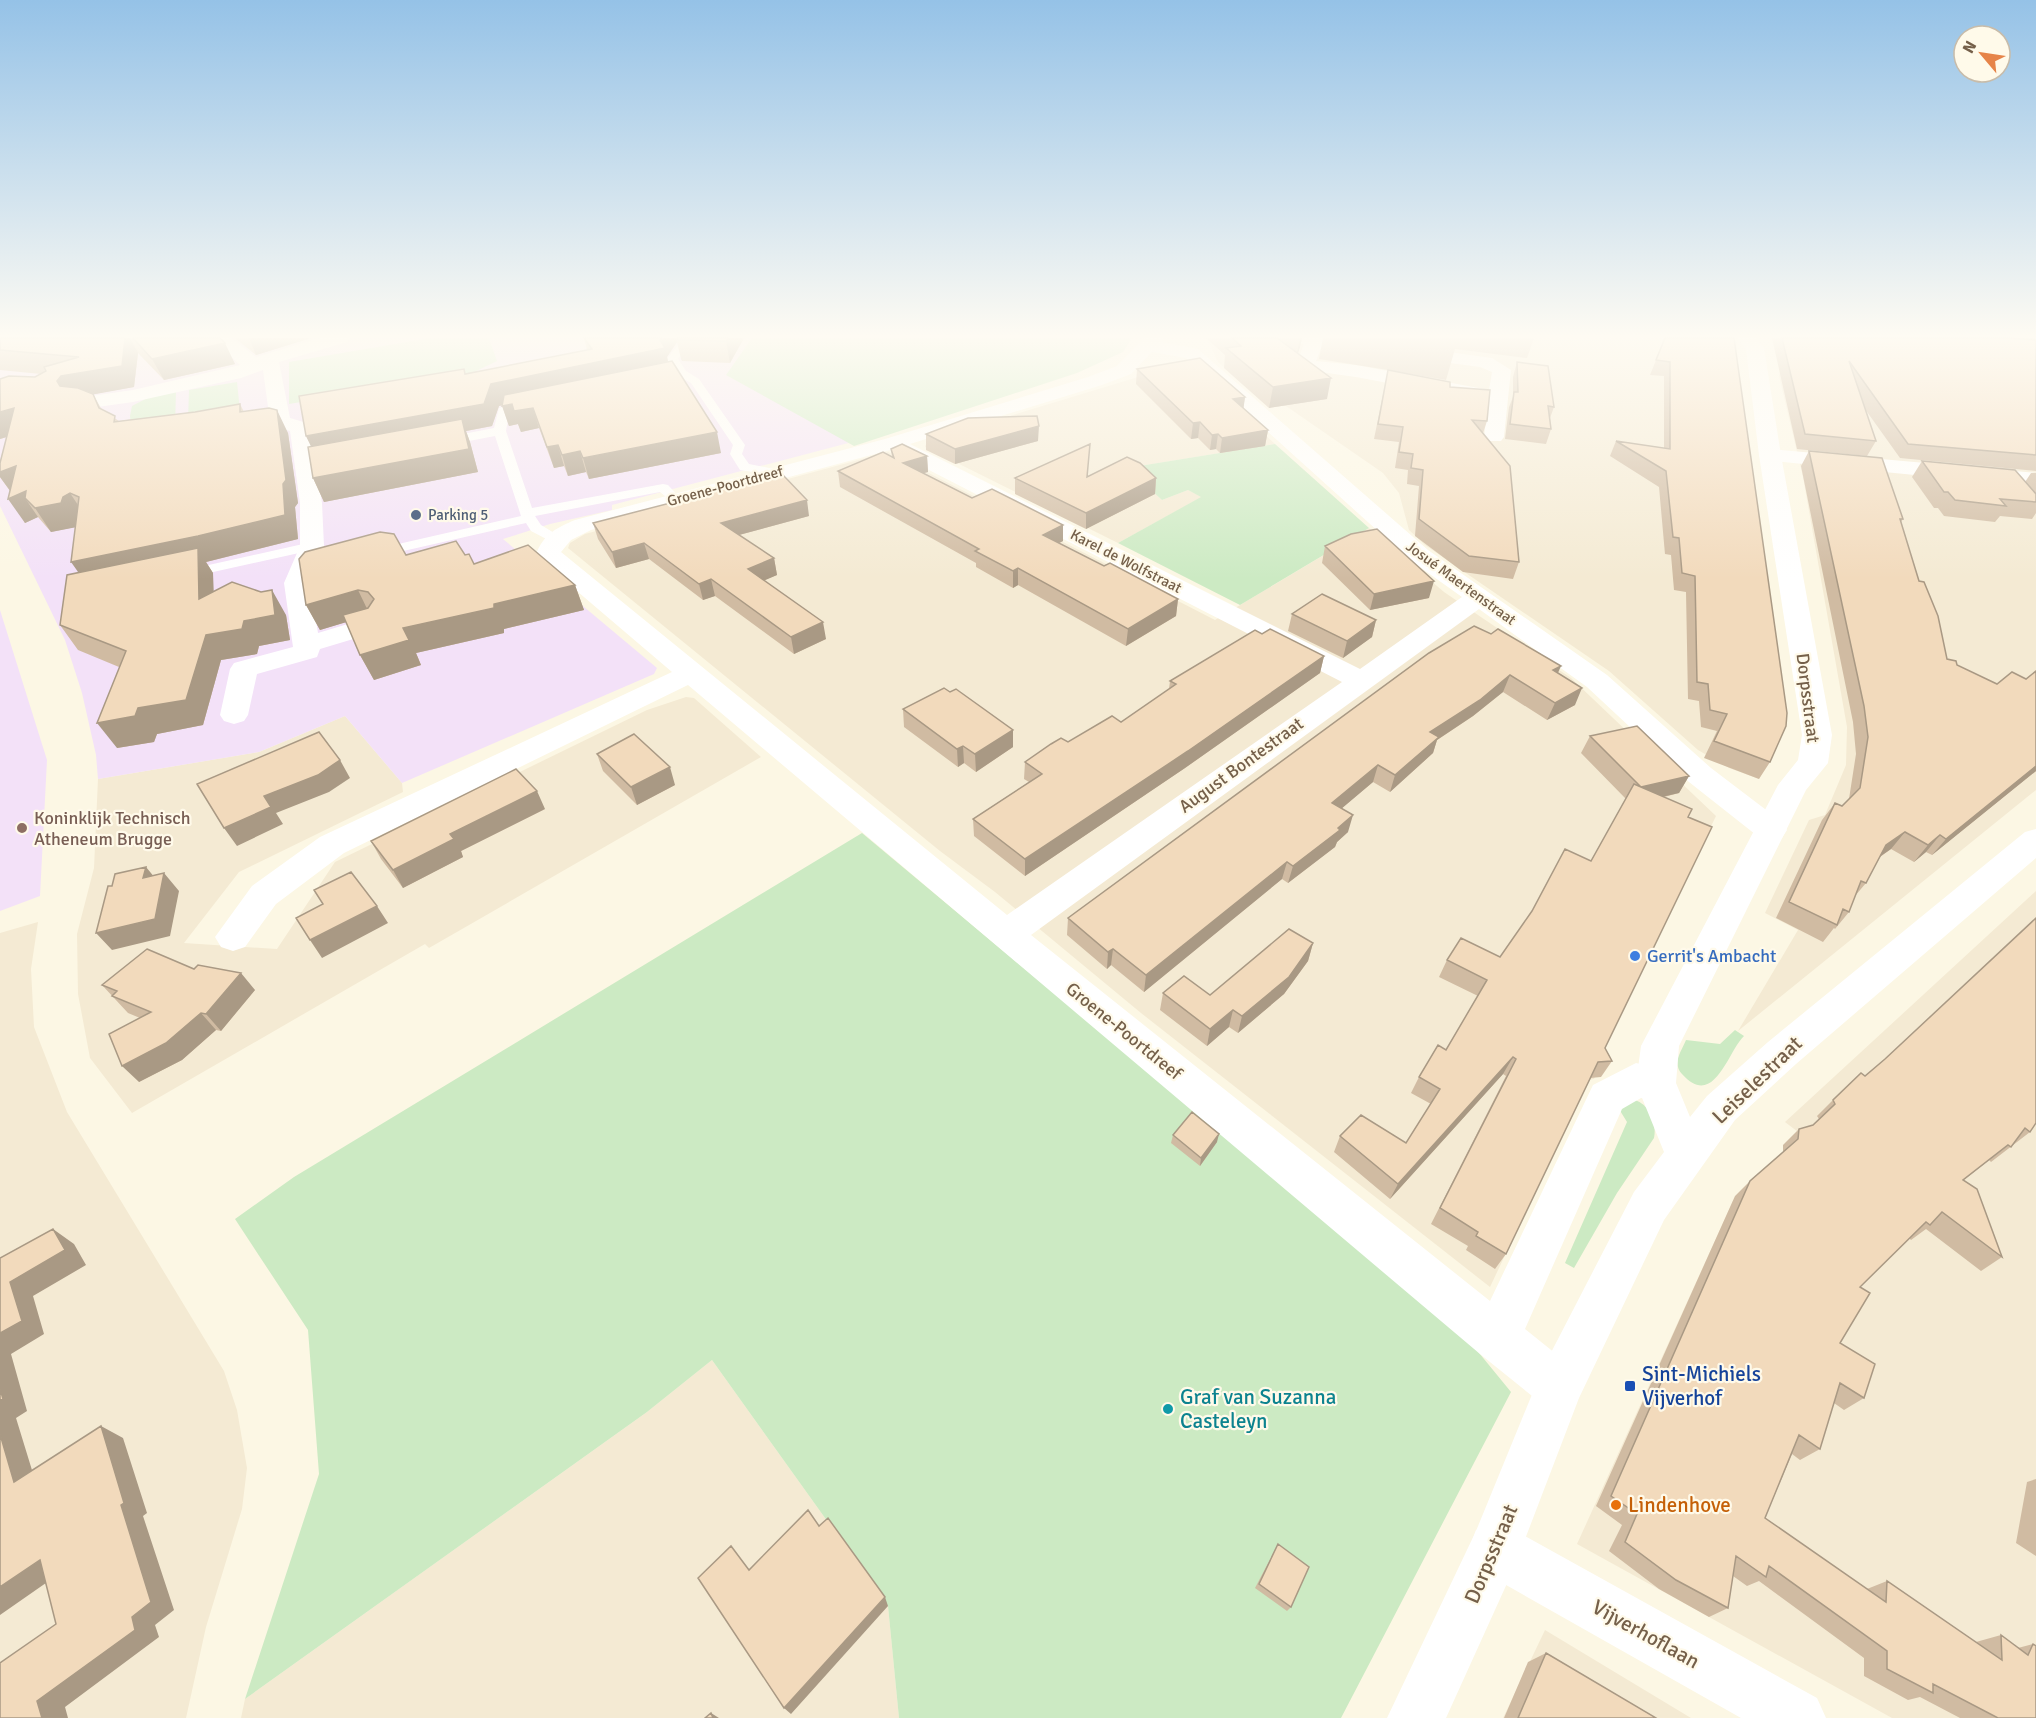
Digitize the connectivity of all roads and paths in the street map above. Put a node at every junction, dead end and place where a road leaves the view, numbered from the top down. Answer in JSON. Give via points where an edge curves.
{"nodes":[{"id":1,"x":274,"y":418,"type":"edge"},
{"id":2,"x":502,"y":418,"type":"edge"},
{"id":3,"x":721,"y":418,"type":"edge"},
{"id":4,"x":976,"y":418,"type":"edge"},
{"id":5,"x":1268,"y":418,"type":"edge"},
{"id":6,"x":1496,"y":418,"type":"edge"},
{"id":7,"x":1766,"y":418,"type":"edge"},
{"id":8,"x":500,"y":431,"type":"junction"},
{"id":9,"x":1494,"y":437,"type":"dead end"},
{"id":10,"x":892,"y":443,"type":"junction"},
{"id":11,"x":431,"y":444,"type":"edge"},
{"id":12,"x":1770,"y":455,"type":"junction"},
{"id":13,"x":774,"y":473,"type":"junction"},
{"id":14,"x":2036,"y":480,"type":"edge"},
{"id":15,"x":675,"y":500,"type":"junction"},
{"id":16,"x":528,"y":516,"type":"junction"},
{"id":17,"x":556,"y":540,"type":"junction"},
{"id":18,"x":360,"y":557,"type":"edge"},
{"id":19,"x":310,"y":561,"type":"junction"},
{"id":20,"x":176,"y":576,"type":"edge"},
{"id":21,"x":1478,"y":598,"type":"junction"},
{"id":22,"x":371,"y":625,"type":"edge"},
{"id":23,"x":306,"y":645,"type":"junction"},
{"id":24,"x":691,"y":673,"type":"junction"},
{"id":25,"x":1360,"y":680,"type":"junction"},
{"id":26,"x":234,"y":715,"type":"dead end"},
{"id":27,"x":1771,"y":830,"type":"junction"},
{"id":28,"x":2036,"y":840,"type":"edge"},
{"id":29,"x":1006,"y":933,"type":"junction"},
{"id":30,"x":233,"y":937,"type":"dead end"},
{"id":31,"x":1656,"y":1083,"type":"junction"},
{"id":32,"x":1687,"y":1157,"type":"junction"},
{"id":33,"x":1497,"y":1336,"type":"junction"},
{"id":34,"x":1559,"y":1387,"type":"junction"},
{"id":35,"x":1495,"y":1550,"type":"junction"},
{"id":36,"x":1416,"y":1718,"type":"edge"},
{"id":37,"x":1797,"y":1718,"type":"edge"}],
"edges":[{"from":1,"to":19,"type":"street","via":[[300,427],[310,466]]},
{"from":2,"to":8,"type":"lane"},
{"from":3,"to":13,"type":"lane","via":[[739,444],[736,454],[745,467]]},
{"from":4,"to":10,"type":"street","name":"Groene-Poortdreef"},
{"from":5,"to":21,"type":"street","name":"Josué Maertenstraat","via":[[1419,555]]},
{"from":6,"to":9,"type":"street"},
{"from":7,"to":12,"type":"street","name":"Dorpsstraat"},
{"from":8,"to":11,"type":"lane"},
{"from":8,"to":16,"type":"lane"},
{"from":10,"to":13,"type":"street","name":"Groene-Poortdreef"},
{"from":10,"to":25,"type":"street","name":"Karel de Wolfstraat"},
{"from":12,"to":14,"type":"street"},
{"from":12,"to":27,"type":"street","name":"Dorpsstraat","via":[[1817,735],[1813,763],[1793,785]]},
{"from":13,"to":15,"type":"street","name":"Groene-Poortdreef"},
{"from":15,"to":16,"type":"lane","via":[[663,488]]},
{"from":15,"to":17,"type":"street","name":"Groene-Poortdreef","via":[[583,525]]},
{"from":16,"to":17,"type":"lane","via":[[536,528]]},
{"from":16,"to":18,"type":"lane"},
{"from":17,"to":24,"type":"street","name":"Groene-Poortdreef","via":[[549,552],[553,558]]},
{"from":19,"to":20,"type":"lane"},
{"from":19,"to":23,"type":"street","via":[[297,583]]},
{"from":21,"to":25,"type":"street","name":"August Bontestraat"},
{"from":21,"to":27,"type":"street","name":"Josué Maertenstraat","via":[[1597,681],[1700,775]]},
{"from":22,"to":23,"type":"street"},
{"from":23,"to":26,"type":"street","via":[[307,651],[244,669]]},
{"from":24,"to":29,"type":"street","name":"Groene-Poortdreef"},
{"from":24,"to":30,"type":"street","via":[[332,845],[264,895]]},
{"from":25,"to":29,"type":"street","name":"August Bontestraat"},
{"from":27,"to":31,"type":"street","name":"Dorpsstraat","via":[[1660,1046]]},
{"from":28,"to":32,"type":"street","name":"Leiselestraat","via":[[1721,1108]]},
{"from":29,"to":33,"type":"street","name":"Groene-Poortdreef"},
{"from":31,"to":32,"type":"street","name":"Dorpsstraat"},
{"from":31,"to":33,"type":"street","via":[[1636,1080],[1607,1097]]},
{"from":32,"to":34,"type":"street","name":"Leiselestraat","via":[[1649,1206]]},
{"from":33,"to":34,"type":"street","name":"Groene-Poortdreef"},
{"from":34,"to":35,"type":"street","name":"Dorpsstraat"},
{"from":35,"to":36,"type":"street","name":"Dorpsstraat"},
{"from":35,"to":37,"type":"street","name":"Vijverhoflaan"}]}
